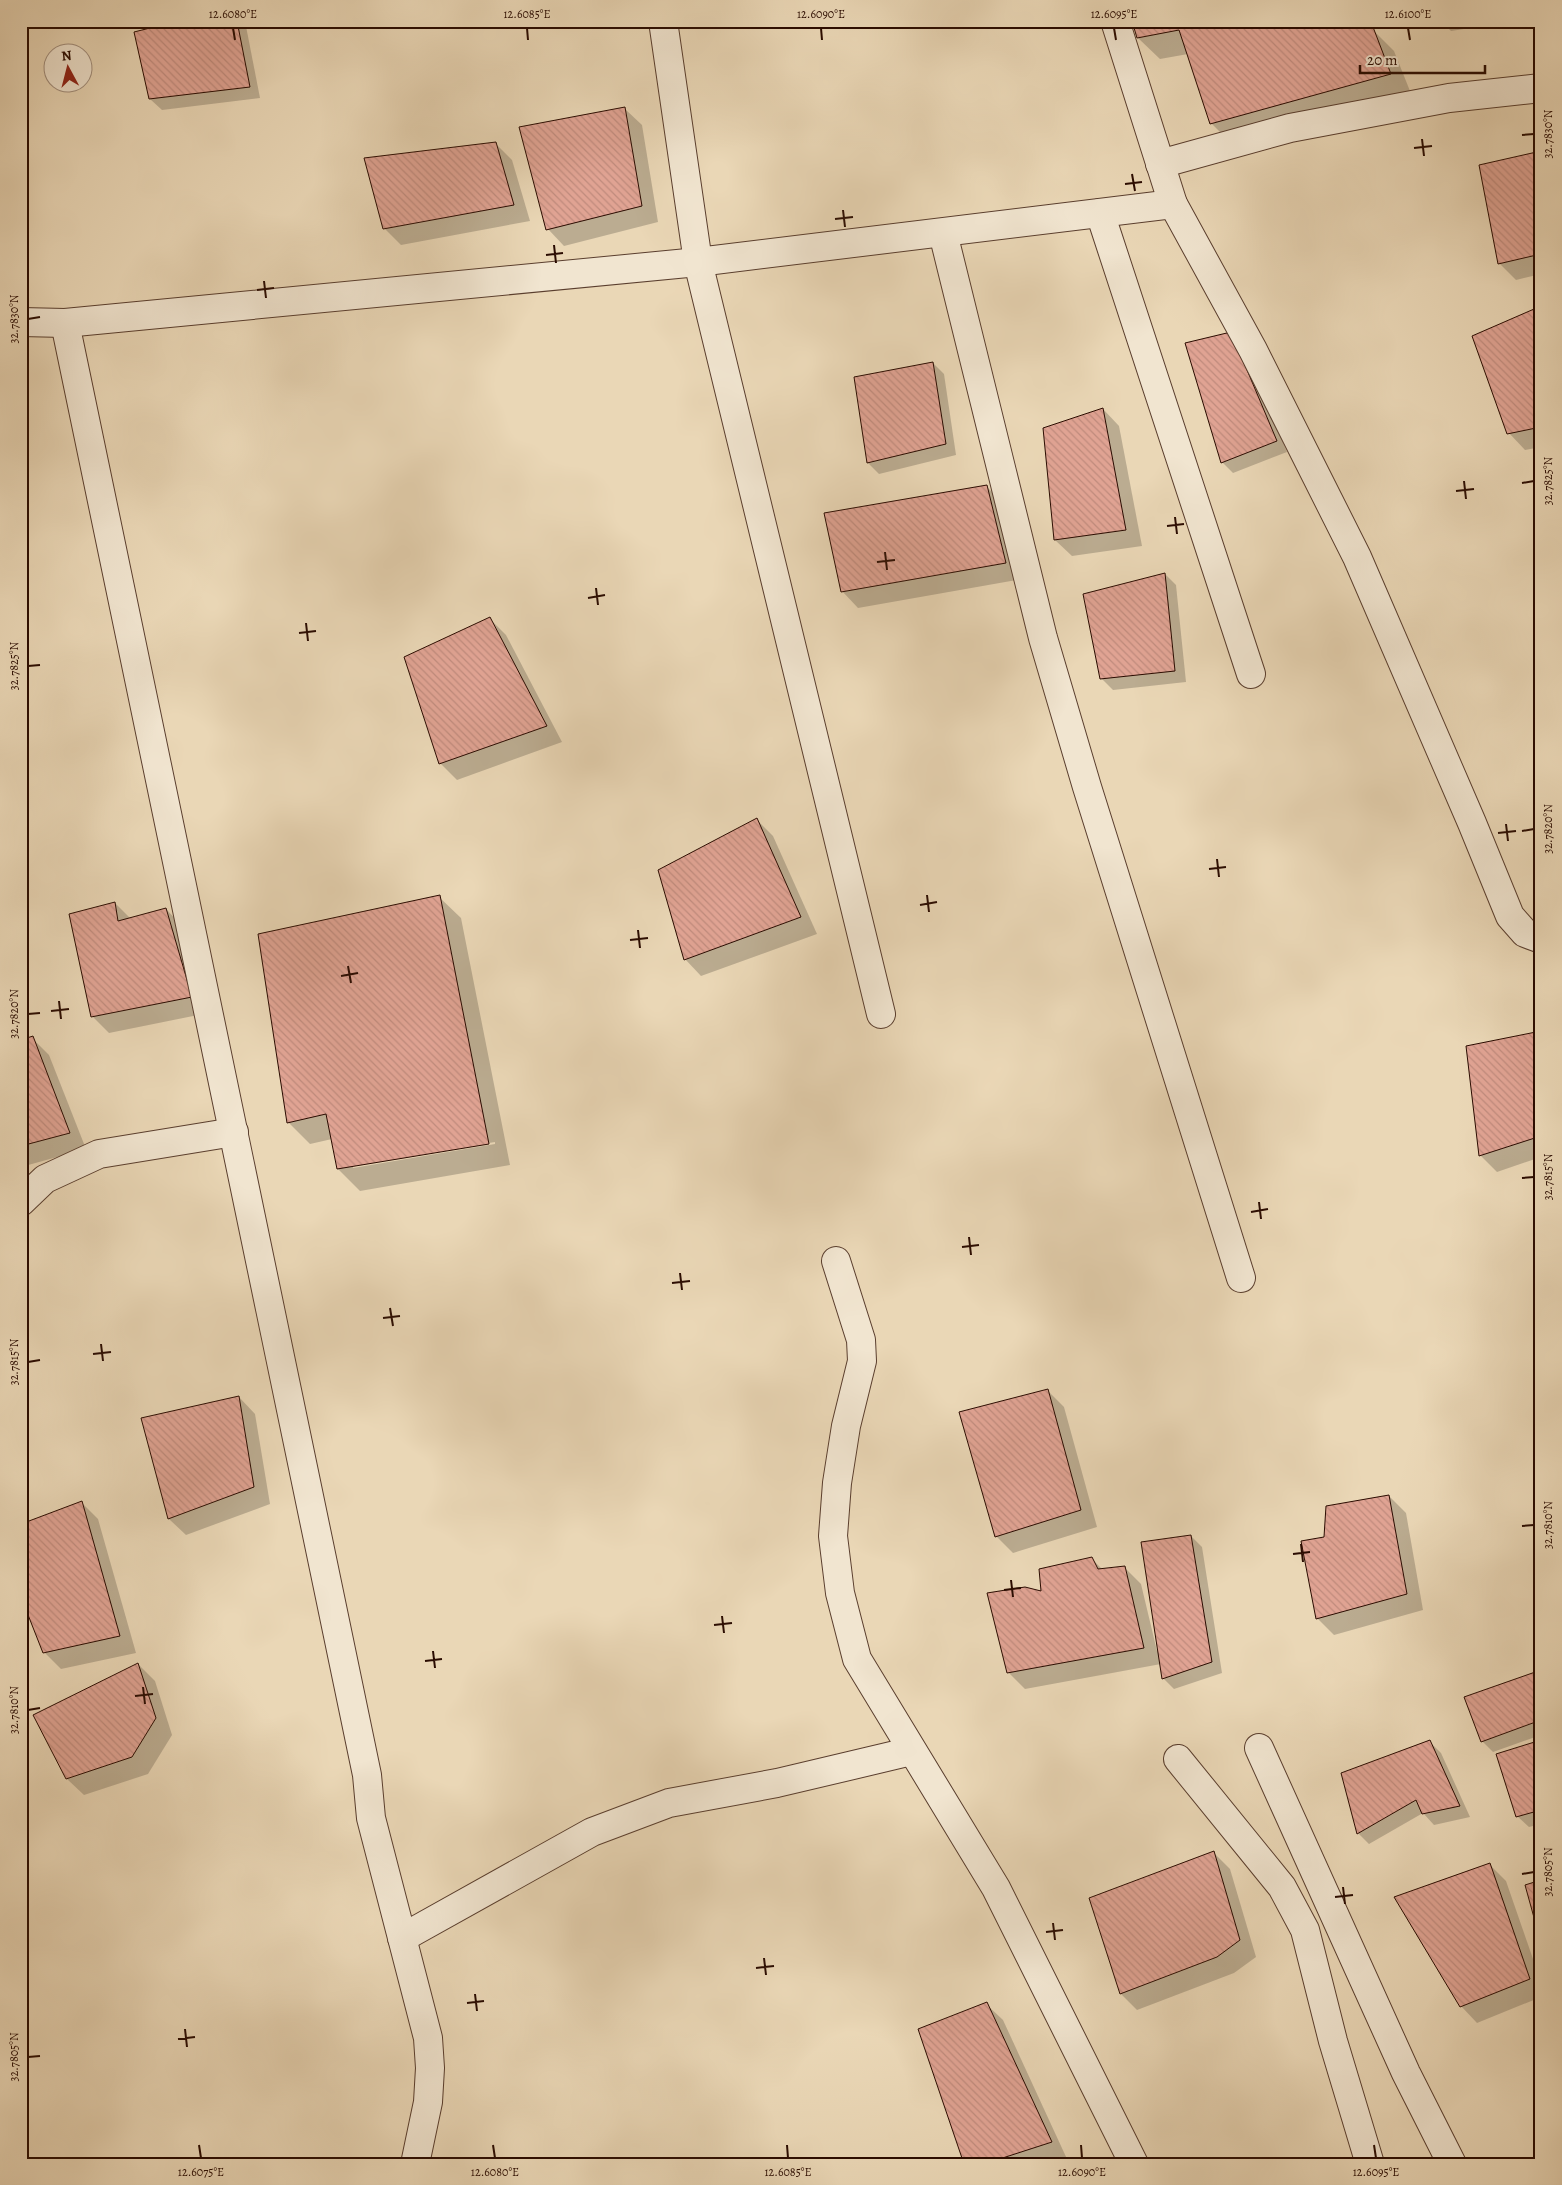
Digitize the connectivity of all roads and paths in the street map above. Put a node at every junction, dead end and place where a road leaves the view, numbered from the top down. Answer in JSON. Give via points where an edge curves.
{"nodes":[{"id":1,"x":663,"y":21,"type":"edge"},
{"id":2,"x":1115,"y":21,"type":"edge"},
{"id":3,"x":1541,"y":88,"type":"edge"},
{"id":4,"x":1160,"y":164,"type":"junction"},
{"id":5,"x":1172,"y":204,"type":"junction"},
{"id":6,"x":1100,"y":213,"type":"junction"},
{"id":7,"x":943,"y":232,"type":"junction"},
{"id":8,"x":698,"y":262,"type":"junction"},
{"id":9,"x":21,"y":322,"type":"edge"},
{"id":10,"x":65,"y":323,"type":"junction"},
{"id":11,"x":1251,"y":674,"type":"dead end"},
{"id":12,"x":1541,"y":939,"type":"edge"},
{"id":13,"x":881,"y":1014,"type":"dead end"},
{"id":14,"x":234,"y":1132,"type":"junction"},
{"id":15,"x":21,"y":1202,"type":"edge"},
{"id":16,"x":836,"y":1261,"type":"dead end"},
{"id":17,"x":1241,"y":1278,"type":"dead end"},
{"id":18,"x":1259,"y":1748,"type":"dead end"},
{"id":19,"x":912,"y":1751,"type":"junction"},
{"id":20,"x":1178,"y":1759,"type":"dead end"},
{"id":21,"x":402,"y":1938,"type":"junction"},
{"id":22,"x":415,"y":2164,"type":"edge"},
{"id":23,"x":1134,"y":2164,"type":"edge"},
{"id":24,"x":1370,"y":2164,"type":"edge"},
{"id":25,"x":1452,"y":2164,"type":"edge"}],
"edges":[{"from":1,"to":8,"type":"street"},
{"from":2,"to":4,"type":"street"},
{"from":3,"to":4,"type":"street","via":[[1448,98],[1290,128]]},
{"from":4,"to":5,"type":"street"},
{"from":5,"to":6,"type":"street"},
{"from":5,"to":12,"type":"street","via":[[1253,350],[1357,557],[1510,916],[1525,933]]},
{"from":6,"to":7,"type":"street"},
{"from":6,"to":11,"type":"street"},
{"from":7,"to":8,"type":"street"},
{"from":7,"to":17,"type":"street","via":[[1043,638]]},
{"from":8,"to":10,"type":"street"},
{"from":8,"to":13,"type":"street"},
{"from":9,"to":10,"type":"street"},
{"from":10,"to":14,"type":"street"},
{"from":14,"to":15,"type":"street","via":[[100,1154],[45,1179]]},
{"from":14,"to":21,"type":"street","via":[[367,1775],[371,1818]]},
{"from":16,"to":19,"type":"street","via":[[861,1340],[862,1361],[846,1426],[837,1483],[833,1536],[840,1593],[856,1659]]},
{"from":18,"to":25,"type":"street","via":[[1406,2073]]},
{"from":19,"to":21,"type":"street","via":[[777,1783],[668,1803],[592,1832]]},
{"from":19,"to":23,"type":"street","via":[[996,1888]]},
{"from":20,"to":24,"type":"street","via":[[1282,1887],[1305,1930],[1333,2041]]},
{"from":21,"to":22,"type":"street","via":[[428,2038],[430,2068],[428,2102]]}]}
